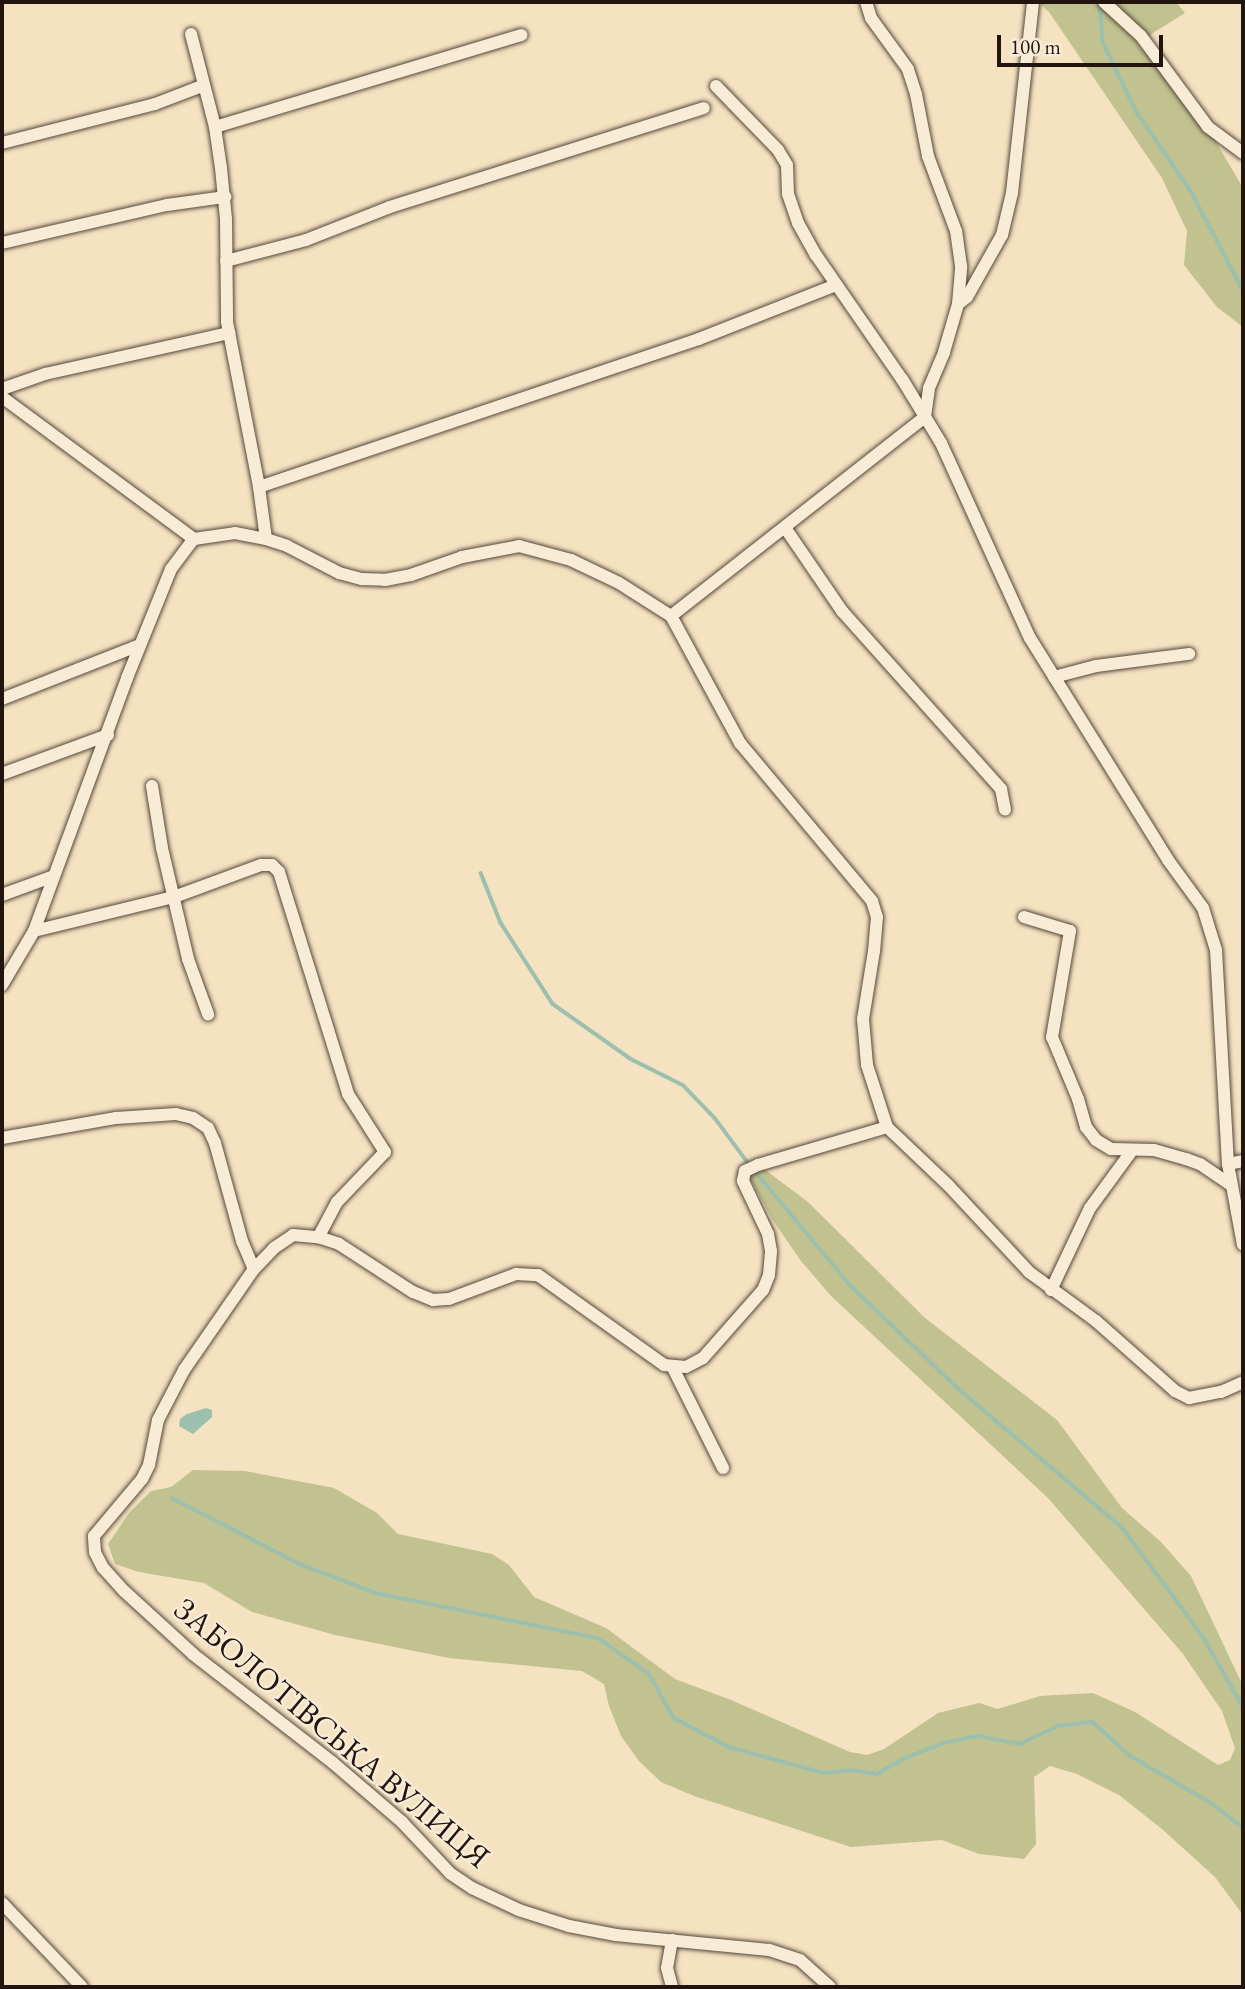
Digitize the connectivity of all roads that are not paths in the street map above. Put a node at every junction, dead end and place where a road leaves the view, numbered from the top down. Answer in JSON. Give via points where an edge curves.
{"nodes":[{"id":1,"x":866,"y":2,"type":"edge"},
{"id":2,"x":1033,"y":2,"type":"edge"},
{"id":3,"x":1105,"y":3,"type":"edge"},
{"id":4,"x":191,"y":34,"type":"dead end"},
{"id":5,"x":521,"y":35,"type":"dead end"},
{"id":6,"x":202,"y":86,"type":"junction"},
{"id":7,"x":716,"y":86,"type":"dead end"},
{"id":8,"x":704,"y":108,"type":"dead end"},
{"id":9,"x":215,"y":127,"type":"junction"},
{"id":10,"x":2,"y":144,"type":"edge"},
{"id":11,"x":1243,"y":153,"type":"edge"},
{"id":12,"x":225,"y":197,"type":"junction"},
{"id":13,"x":2,"y":243,"type":"edge"},
{"id":14,"x":226,"y":261,"type":"junction"},
{"id":15,"x":836,"y":285,"type":"junction"},
{"id":16,"x":958,"y":304,"type":"junction"},
{"id":17,"x":229,"y":333,"type":"junction"},
{"id":18,"x":2,"y":389,"type":"edge"},
{"id":19,"x":2,"y":397,"type":"edge"},
{"id":20,"x":925,"y":417,"type":"junction"},
{"id":21,"x":259,"y":487,"type":"junction"},
{"id":22,"x":786,"y":529,"type":"junction"},
{"id":23,"x":194,"y":539,"type":"junction"},
{"id":24,"x":265,"y":539,"type":"junction"},
{"id":25,"x":671,"y":616,"type":"junction"},
{"id":26,"x":140,"y":645,"type":"junction"},
{"id":27,"x":1189,"y":654,"type":"dead end"},
{"id":28,"x":1054,"y":677,"type":"junction"},
{"id":29,"x":2,"y":699,"type":"edge"},
{"id":30,"x":108,"y":735,"type":"junction"},
{"id":31,"x":2,"y":774,"type":"edge"},
{"id":32,"x":152,"y":786,"type":"dead end"},
{"id":33,"x":1005,"y":810,"type":"dead end"},
{"id":34,"x":54,"y":876,"type":"junction"},
{"id":35,"x":2,"y":895,"type":"edge"},
{"id":36,"x":174,"y":897,"type":"junction"},
{"id":37,"x":1024,"y":917,"type":"dead end"},
{"id":38,"x":34,"y":931,"type":"junction"},
{"id":39,"x":2,"y":985,"type":"edge"},
{"id":40,"x":208,"y":1014,"type":"dead end"},
{"id":41,"x":887,"y":1127,"type":"junction"},
{"id":42,"x":2,"y":1139,"type":"edge"},
{"id":43,"x":1131,"y":1152,"type":"junction"},
{"id":44,"x":1243,"y":1161,"type":"edge"},
{"id":45,"x":1228,"y":1164,"type":"junction"},
{"id":46,"x":1231,"y":1185,"type":"junction"},
{"id":47,"x":318,"y":1237,"type":"junction"},
{"id":48,"x":1243,"y":1245,"type":"edge"},
{"id":49,"x":254,"y":1269,"type":"junction"},
{"id":50,"x":1051,"y":1290,"type":"junction"},
{"id":51,"x":673,"y":1368,"type":"junction"},
{"id":52,"x":1243,"y":1382,"type":"edge"},
{"id":53,"x":723,"y":1468,"type":"dead end"},
{"id":54,"x":2,"y":1903,"type":"edge"},
{"id":55,"x":672,"y":1940,"type":"junction"},
{"id":56,"x":82,"y":1987,"type":"edge"},
{"id":57,"x":672,"y":1987,"type":"edge"},
{"id":58,"x":830,"y":1987,"type":"edge"}],
"edges":[{"from":1,"to":16,"type":"street","via":[[871,18],[908,69],[916,94],[928,156],[956,230],[961,265]]},
{"from":2,"to":16,"type":"street","via":[[1013,192],[1002,235],[967,297]]},
{"from":3,"to":11,"type":"street","via":[[1141,36],[1208,127]]},
{"from":4,"to":6,"type":"street"},
{"from":5,"to":9,"type":"street"},
{"from":6,"to":9,"type":"street"},
{"from":6,"to":10,"type":"street","via":[[155,104]]},
{"from":7,"to":15,"type":"street","via":[[778,150],[787,165],[788,194],[798,223]]},
{"from":8,"to":14,"type":"street","via":[[390,207],[306,240]]},
{"from":9,"to":12,"type":"street"},
{"from":12,"to":13,"type":"street","via":[[167,205]]},
{"from":12,"to":14,"type":"street"},
{"from":14,"to":17,"type":"street"},
{"from":15,"to":20,"type":"street"},
{"from":15,"to":21,"type":"street","via":[[699,339]]},
{"from":16,"to":20,"type":"street","via":[[929,388]]},
{"from":17,"to":18,"type":"street","via":[[45,374]]},
{"from":17,"to":21,"type":"street"},
{"from":19,"to":23,"type":"street"},
{"from":20,"to":22,"type":"street"},
{"from":20,"to":28,"type":"street","via":[[1030,638]]},
{"from":21,"to":24,"type":"street"},
{"from":22,"to":25,"type":"street"},
{"from":22,"to":33,"type":"street","via":[[842,611],[1001,789]]},
{"from":23,"to":24,"type":"street","via":[[235,533]]},
{"from":23,"to":26,"type":"street","via":[[171,569]]},
{"from":24,"to":25,"type":"street","via":[[339,573],[373,580],[411,575],[463,557],[519,546],[601,573]]},
{"from":25,"to":41,"type":"street","via":[[740,743],[872,901],[877,917],[863,1019],[867,1065]]},
{"from":26,"to":29,"type":"street"},
{"from":26,"to":30,"type":"street"},
{"from":27,"to":28,"type":"street","via":[[1096,666]]},
{"from":28,"to":45,"type":"street","via":[[1212,928]]},
{"from":30,"to":31,"type":"street"},
{"from":30,"to":34,"type":"street"},
{"from":32,"to":36,"type":"street"},
{"from":34,"to":35,"type":"street"},
{"from":34,"to":38,"type":"street"},
{"from":36,"to":38,"type":"street"},
{"from":36,"to":40,"type":"street","via":[[188,959]]},
{"from":36,"to":47,"type":"street","via":[[261,865],[272,865],[279,872],[348,1094],[385,1152],[337,1202]]},
{"from":37,"to":43,"type":"street","via":[[1070,931],[1052,1037],[1086,1127],[1111,1149]]},
{"from":38,"to":39,"type":"street"},
{"from":41,"to":50,"type":"street"},
{"from":41,"to":51,"type":"street","via":[[746,1171],[743,1181],[768,1234],[769,1275],[763,1290],[703,1358]]},
{"from":42,"to":49,"type":"street","via":[[116,1118],[176,1114],[193,1118],[208,1128],[215,1143]]},
{"from":43,"to":46,"type":"street","via":[[1154,1150],[1200,1164]]},
{"from":43,"to":50,"type":"street","via":[[1090,1208]]},
{"from":44,"to":45,"type":"street"},
{"from":45,"to":46,"type":"street"},
{"from":46,"to":48,"type":"street"},
{"from":47,"to":49,"type":"street","via":[[293,1235]]},
{"from":47,"to":51,"type":"street","via":[[339,1244],[433,1300],[449,1299],[516,1274],[538,1275]]},
{"from":49,"to":55,"type":"street","name":"ЗАБОЛОТІВСЬКА ВУЛИЦЯ","via":[[164,1406],[142,1479],[94,1536],[103,1568],[193,1654],[332,1762],[392,1813],[450,1873],[472,1888],[569,1926]]},
{"from":50,"to":52,"type":"street","via":[[1189,1398]]},
{"from":51,"to":53,"type":"street"},
{"from":54,"to":56,"type":"street"},
{"from":55,"to":57,"type":"street","via":[[667,1968]]},
{"from":55,"to":58,"type":"street","name":"ЗАБОЛОТІВСЬКА ВУЛИЦЯ","via":[[769,1950],[800,1960]]}]}
